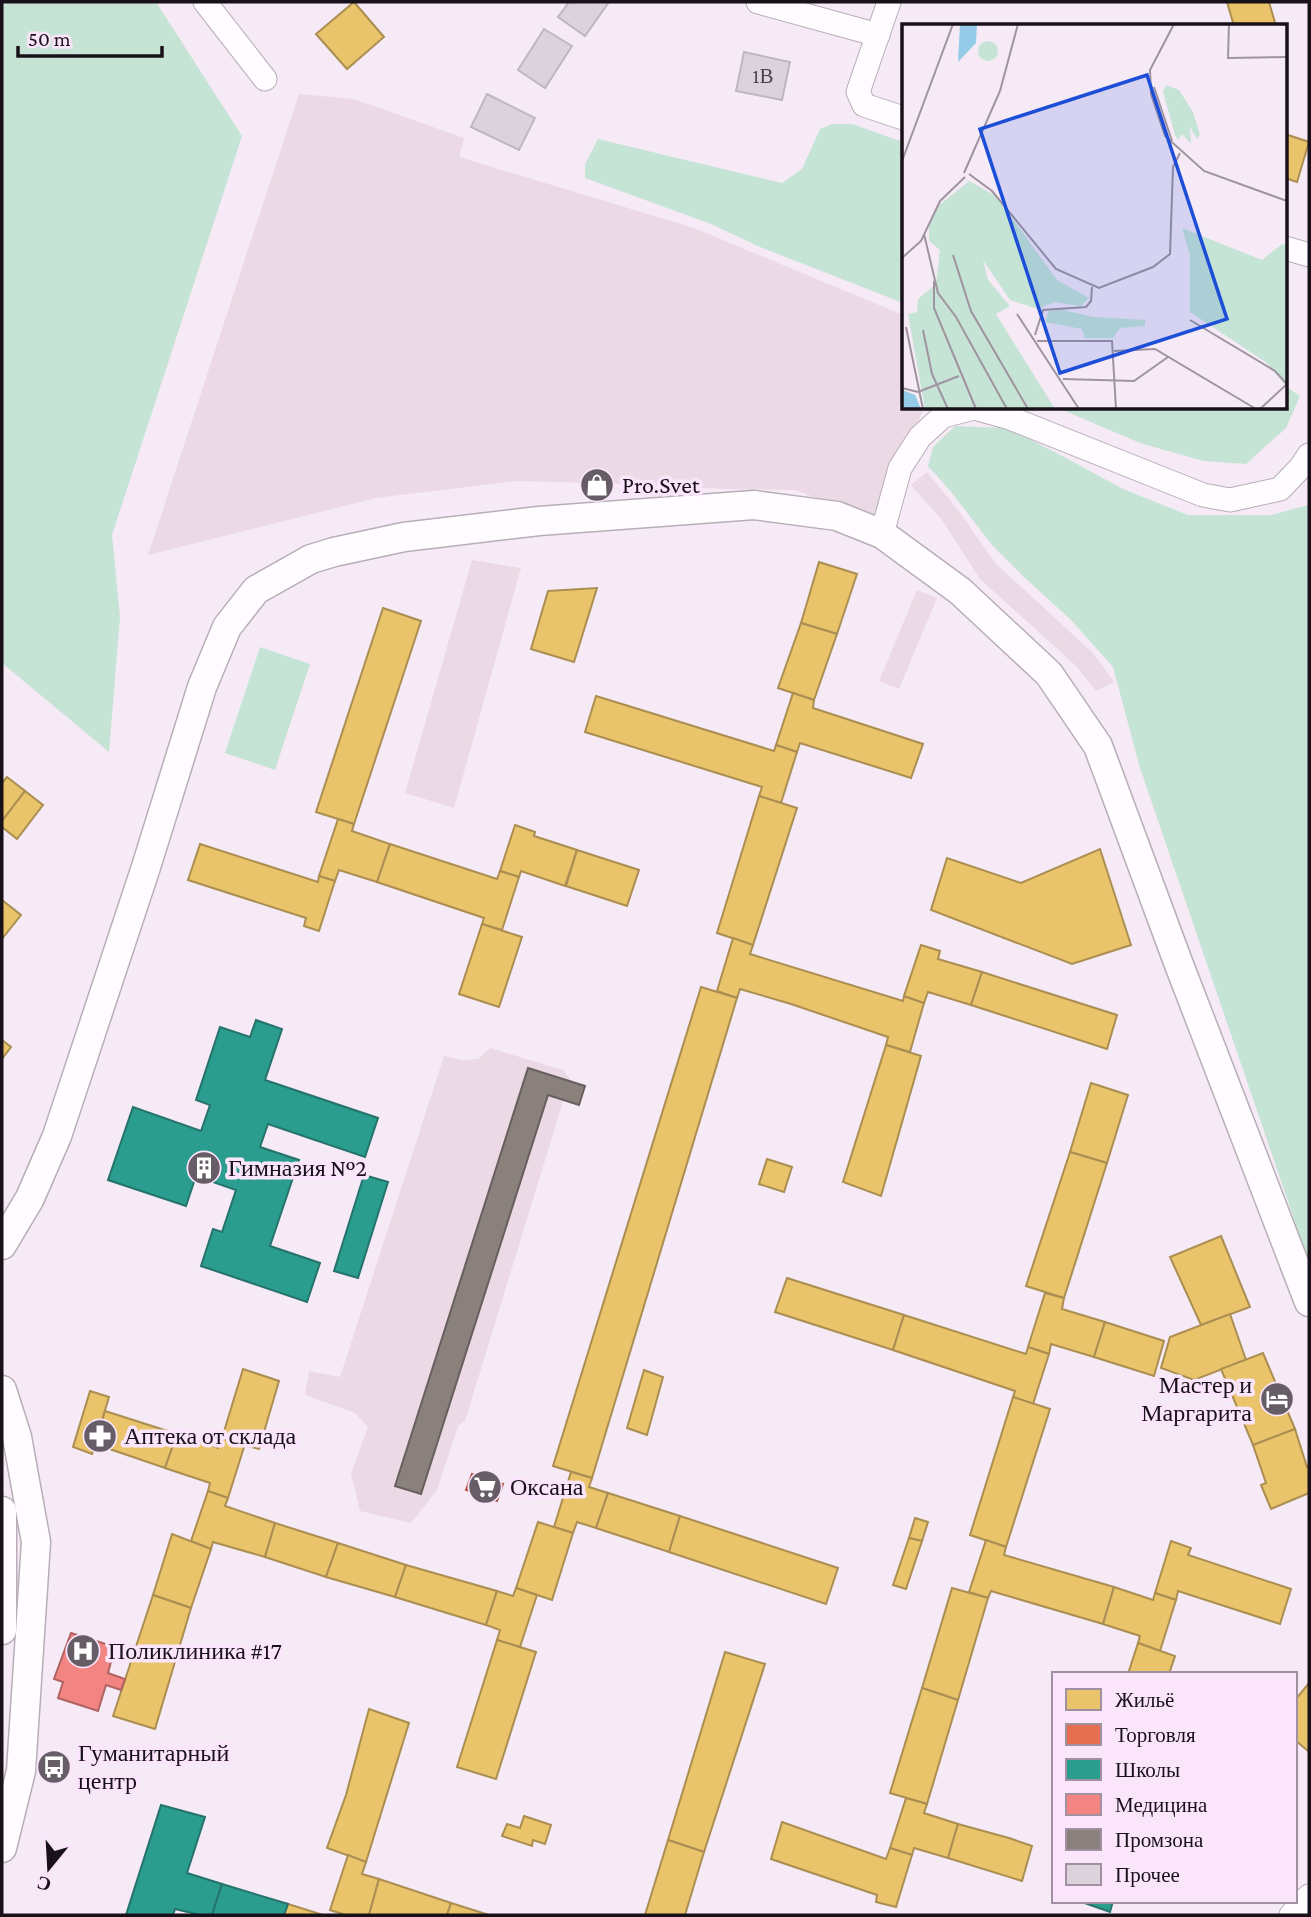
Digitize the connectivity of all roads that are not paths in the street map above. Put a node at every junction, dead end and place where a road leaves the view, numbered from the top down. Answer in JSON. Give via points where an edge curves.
{"nodes":[{"id":1,"x":205,"y":2,"type":"edge"},
{"id":2,"x":758,"y":2,"type":"edge"},
{"id":3,"x":889,"y":2,"type":"edge"},
{"id":4,"x":878,"y":35,"type":"junction"},
{"id":5,"x":265,"y":79,"type":"dead end"},
{"id":6,"x":902,"y":118,"type":"edge"},
{"id":7,"x":1286,"y":248,"type":"edge"},
{"id":8,"x":1309,"y":255,"type":"edge"},
{"id":9,"x":966,"y":410,"type":"edge"},
{"id":10,"x":981,"y":410,"type":"edge"},
{"id":11,"x":1309,"y":455,"type":"edge"},
{"id":12,"x":882,"y":534,"type":"junction"},
{"id":13,"x":2,"y":1245,"type":"edge"},
{"id":14,"x":1309,"y":1302,"type":"edge"},
{"id":15,"x":2,"y":1390,"type":"edge"},
{"id":16,"x":2,"y":1511,"type":"edge"},
{"id":17,"x":2,"y":1630,"type":"edge"},
{"id":18,"x":2,"y":1848,"type":"edge"},
{"id":19,"x":1309,"y":1896,"type":"edge"},
{"id":20,"x":1291,"y":1915,"type":"edge"}],
"edges":[{"from":1,"to":5,"type":"street"},
{"from":2,"to":4,"type":"street"},
{"from":3,"to":4,"type":"street"},
{"from":4,"to":6,"type":"street","via":[[858,92],[864,105]]},
{"from":7,"to":8,"type":"street"},
{"from":9,"to":12,"type":"street","via":[[943,416],[920,437],[900,468]]},
{"from":10,"to":11,"type":"street","via":[[1203,495],[1230,499],[1280,489]]},
{"from":12,"to":13,"type":"street","via":[[837,516],[754,505],[539,521],[404,537],[334,552],[311,559],[256,590],[227,627],[202,687],[57,1136],[30,1198]]},
{"from":12,"to":14,"type":"street","via":[[960,591],[1049,674],[1098,746]]},
{"from":15,"to":18,"type":"street","via":[[17,1437],[36,1542],[21,1771]]},
{"from":16,"to":17,"type":"street"},
{"from":19,"to":20,"type":"street"}]}
